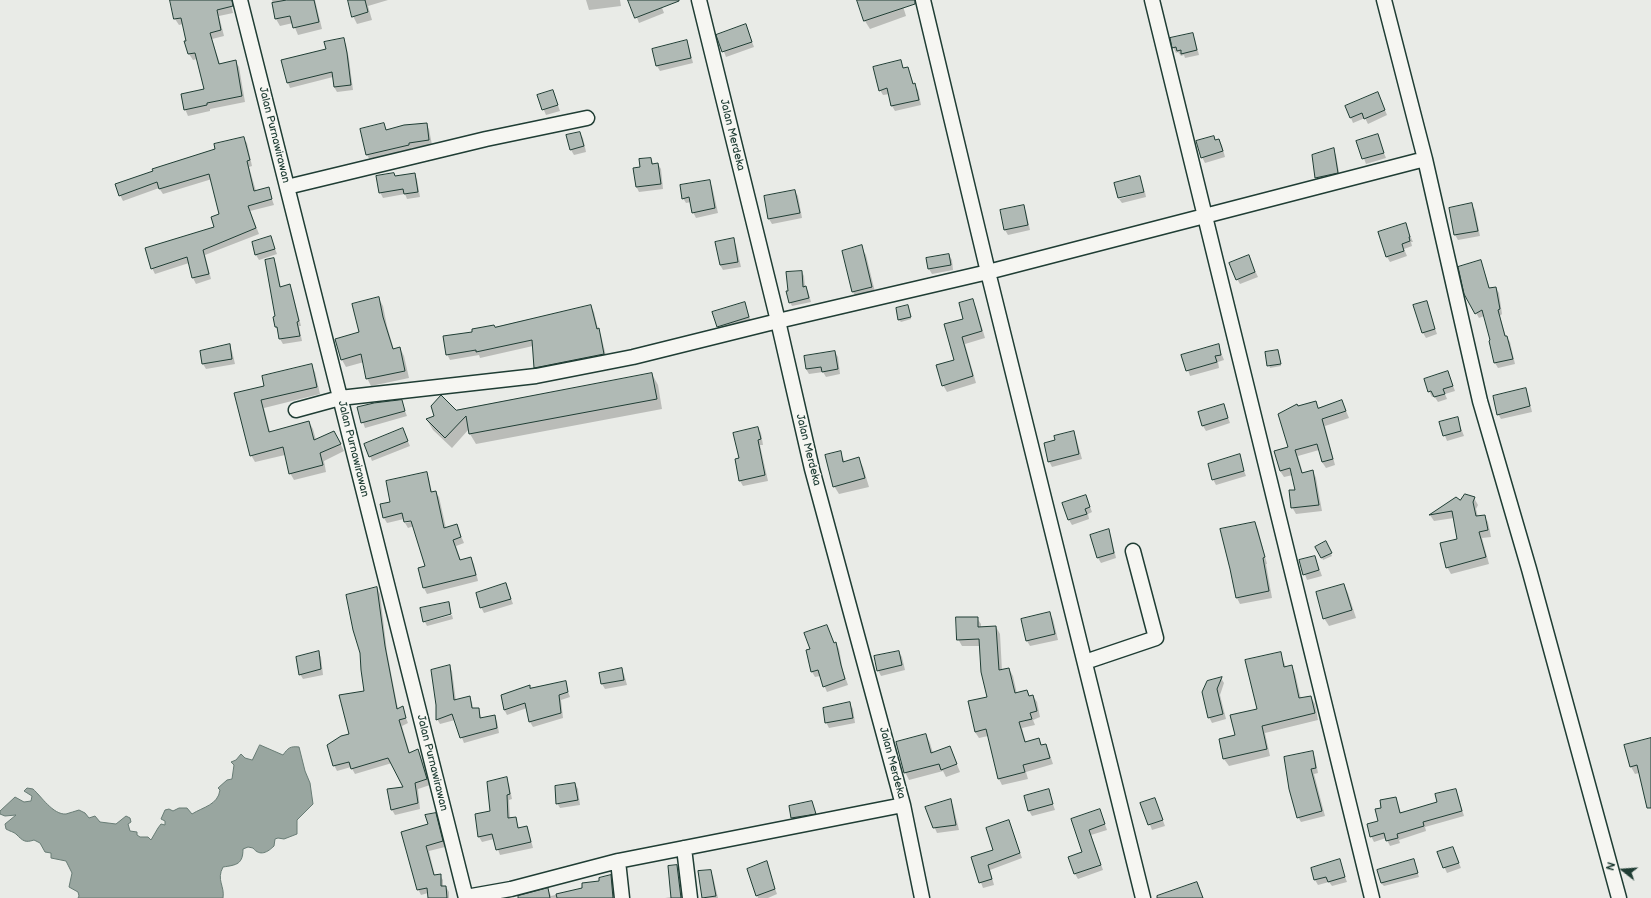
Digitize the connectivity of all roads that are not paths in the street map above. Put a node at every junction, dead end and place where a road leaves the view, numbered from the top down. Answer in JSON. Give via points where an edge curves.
{"nodes":[{"id":1,"x":240,"y":0,"type":"edge"},
{"id":2,"x":699,"y":0,"type":"edge"},
{"id":3,"x":924,"y":0,"type":"edge"},
{"id":4,"x":1152,"y":0,"type":"edge"},
{"id":5,"x":1384,"y":0,"type":"edge"},
{"id":6,"x":588,"y":118,"type":"dead end"},
{"id":7,"x":1425,"y":159,"type":"junction"},
{"id":8,"x":287,"y":187,"type":"junction"},
{"id":9,"x":1204,"y":215,"type":"junction"},
{"id":10,"x":988,"y":272,"type":"junction"},
{"id":11,"x":778,"y":321,"type":"junction"},
{"id":12,"x":340,"y":398,"type":"junction"},
{"id":13,"x":296,"y":410,"type":"dead end"},
{"id":14,"x":1133,"y":551,"type":"dead end"},
{"id":15,"x":1085,"y":662,"type":"junction"},
{"id":16,"x":903,"y":805,"type":"junction"},
{"id":17,"x":684,"y":848,"type":"junction"},
{"id":18,"x":618,"y":861,"type":"junction"},
{"id":19,"x":466,"y":897,"type":"edge"},
{"id":20,"x":622,"y":898,"type":"edge"},
{"id":21,"x":690,"y":898,"type":"edge"},
{"id":22,"x":922,"y":898,"type":"edge"},
{"id":23,"x":1143,"y":898,"type":"edge"},
{"id":24,"x":1372,"y":898,"type":"edge"},
{"id":25,"x":1620,"y":898,"type":"edge"}],
"edges":[{"from":1,"to":8,"type":"street","name":"Jalan Purnawirawan"},
{"from":2,"to":11,"type":"street","name":"Jalan Merdeka"},
{"from":3,"to":10,"type":"street"},
{"from":4,"to":9,"type":"street"},
{"from":5,"to":7,"type":"street"},
{"from":6,"to":8,"type":"street","via":[[486,139]]},
{"from":7,"to":9,"type":"street"},
{"from":7,"to":25,"type":"street","via":[[1480,401]]},
{"from":8,"to":12,"type":"street","name":"Jalan Purnawirawan"},
{"from":9,"to":10,"type":"street"},
{"from":9,"to":24,"type":"street"},
{"from":10,"to":11,"type":"street"},
{"from":10,"to":15,"type":"street"},
{"from":11,"to":12,"type":"street","via":[[633,357],[536,376]]},
{"from":11,"to":16,"type":"street","name":"Jalan Merdeka","via":[[812,469]]},
{"from":12,"to":13,"type":"street"},
{"from":12,"to":19,"type":"street","name":"Jalan Purnawirawan"},
{"from":14,"to":15,"type":"street","via":[[1156,638]]},
{"from":15,"to":23,"type":"street"},
{"from":16,"to":17,"type":"street"},
{"from":16,"to":22,"type":"street","name":"Jalan Merdeka"},
{"from":17,"to":18,"type":"street"},
{"from":17,"to":21,"type":"street"},
{"from":18,"to":19,"type":"street","via":[[511,890]]},
{"from":18,"to":20,"type":"street"}]}
